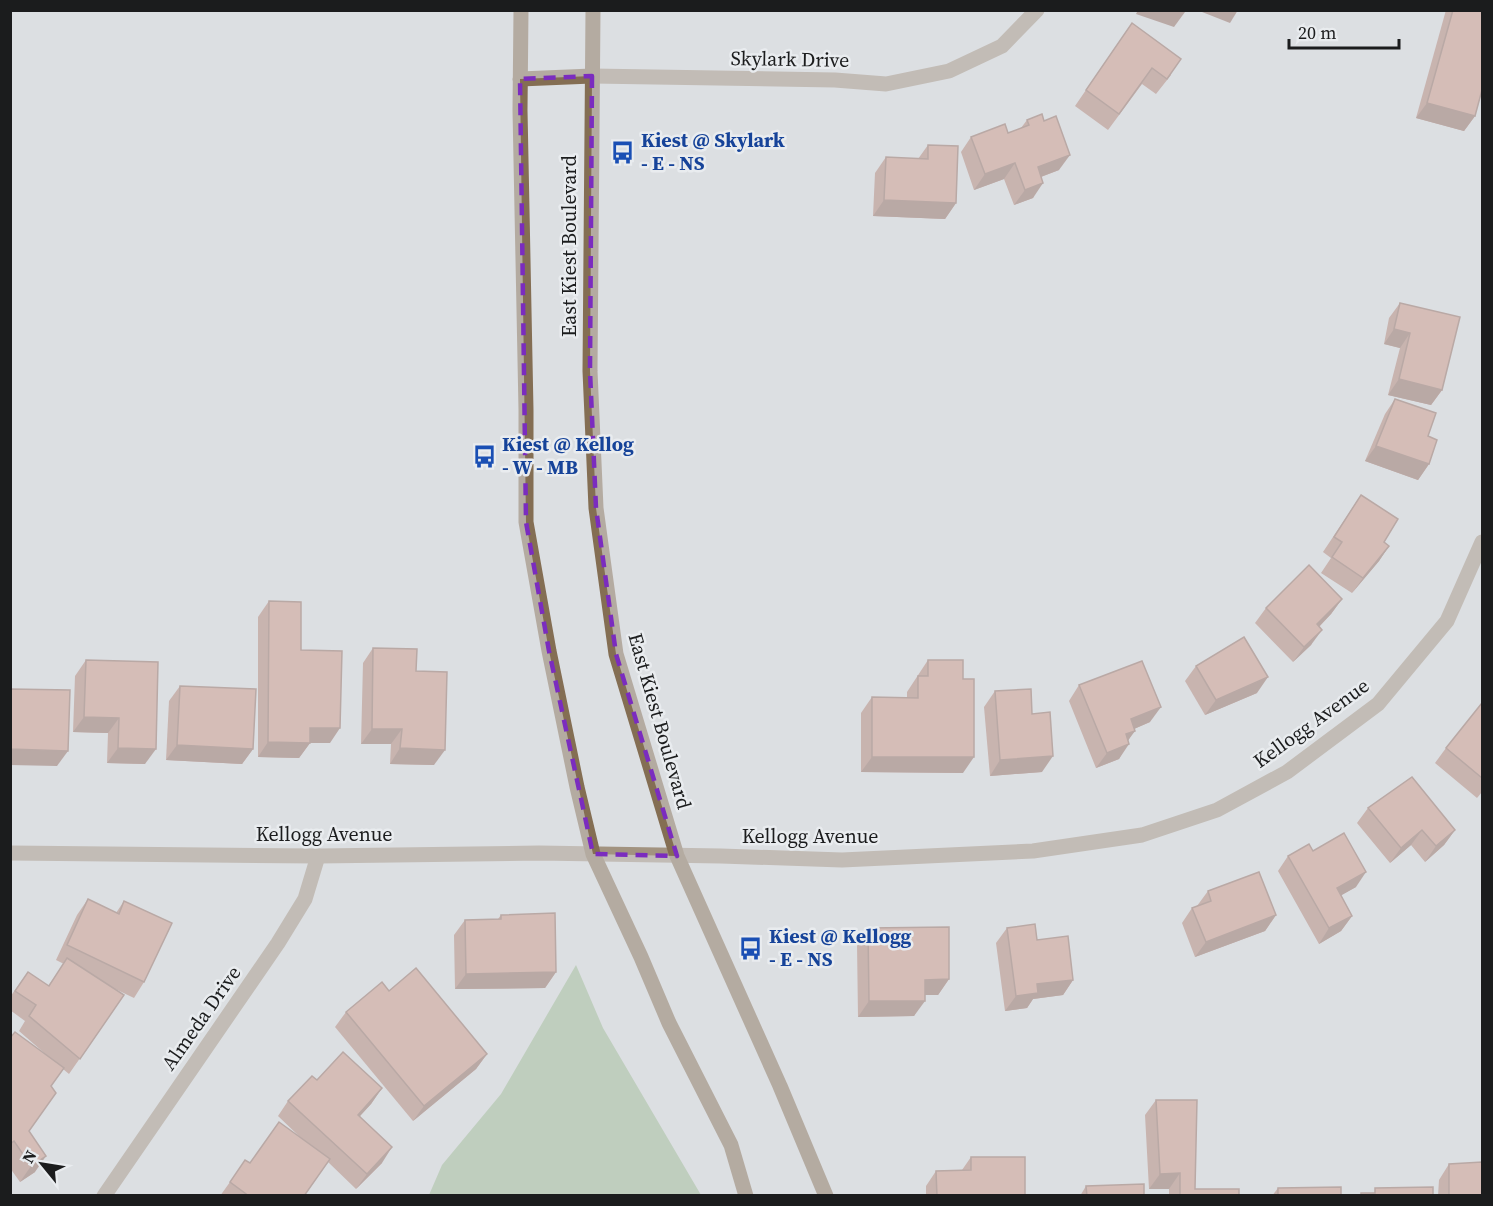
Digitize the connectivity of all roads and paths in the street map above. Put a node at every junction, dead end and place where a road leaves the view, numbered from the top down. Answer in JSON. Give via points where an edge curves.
{"nodes":[{"id":1,"x":521,"y":10,"type":"edge"},
{"id":2,"x":593,"y":10,"type":"edge"},
{"id":3,"x":1037,"y":10,"type":"edge"},
{"id":4,"x":592,"y":76,"type":"junction"},
{"id":5,"x":520,"y":79,"type":"junction"},
{"id":6,"x":1482,"y":542,"type":"edge"},
{"id":7,"x":10,"y":853,"type":"edge"},
{"id":8,"x":593,"y":854,"type":"junction"},
{"id":9,"x":318,"y":856,"type":"junction"},
{"id":10,"x":677,"y":856,"type":"junction"},
{"id":11,"x":104,"y":1196,"type":"edge"},
{"id":12,"x":746,"y":1196,"type":"edge"},
{"id":13,"x":826,"y":1196,"type":"edge"}],
"edges":[{"from":1,"to":5,"type":"main road"},
{"from":2,"to":4,"type":"main road","name":"East Kiest Boulevard"},
{"from":3,"to":4,"type":"street","name":"Skylark Drive","via":[[1002,46],[949,71],[886,84]]},
{"from":4,"to":5,"type":"main road","name":"Skylark Drive"},
{"from":4,"to":10,"type":"main road","name":"East Kiest Boulevard","via":[[590,371],[596,508],[616,654]]},
{"from":5,"to":8,"type":"main road","via":[[526,522]]},
{"from":6,"to":10,"type":"street","name":"Kellogg Avenue","via":[[1447,621],[1378,704],[1287,772],[1217,810],[1142,835],[1033,851],[842,860]]},
{"from":7,"to":9,"type":"street","name":"Kellogg Avenue"},
{"from":8,"to":9,"type":"street","name":"Kellogg Avenue"},
{"from":8,"to":10,"type":"street","name":"Kellogg Avenue"},
{"from":8,"to":12,"type":"main road","via":[[669,1023],[731,1145]]},
{"from":9,"to":11,"type":"street","name":"Almeda Drive","via":[[305,899],[289,926]]},
{"from":10,"to":13,"type":"main road","name":"East Kiest Boulevard"}]}
